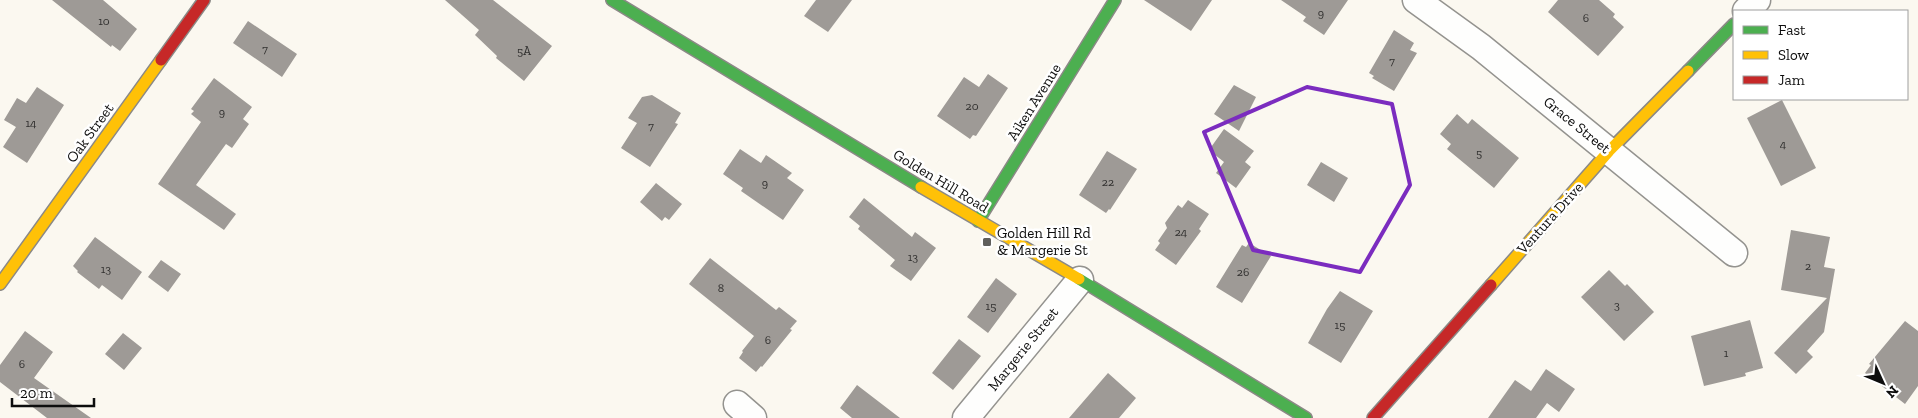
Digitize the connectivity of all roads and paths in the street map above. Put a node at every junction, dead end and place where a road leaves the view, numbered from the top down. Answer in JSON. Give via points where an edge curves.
{"nodes":[{"id":1,"x":204,"y":0,"type":"edge"},
{"id":2,"x":612,"y":0,"type":"edge"},
{"id":3,"x":1115,"y":0,"type":"edge"},
{"id":4,"x":1416,"y":0,"type":"edge"},
{"id":5,"x":1757,"y":0,"type":"edge"},
{"id":6,"x":1747,"y":10,"type":"edge"},
{"id":7,"x":1733,"y":25,"type":"edge"},
{"id":8,"x":1609,"y":151,"type":"junction"},
{"id":9,"x":978,"y":221,"type":"junction"},
{"id":10,"x":1734,"y":253,"type":"dead end"},
{"id":11,"x":1080,"y":280,"type":"junction"},
{"id":12,"x":0,"y":284,"type":"edge"},
{"id":13,"x":966,"y":418,"type":"edge"},
{"id":14,"x":1306,"y":418,"type":"edge"},
{"id":15,"x":1373,"y":418,"type":"edge"}],
"edges":[{"from":1,"to":12,"type":"street","name":"Oak Street"},
{"from":2,"to":9,"type":"street","name":"Golden Hill Road"},
{"from":3,"to":9,"type":"street","name":"Aiken Avenue"},
{"from":4,"to":8,"type":"street","name":"Grace Street"},
{"from":5,"to":6,"type":"street"},
{"from":7,"to":8,"type":"street","name":"Ventura Drive"},
{"from":8,"to":10,"type":"street","name":"Grace Street"},
{"from":8,"to":15,"type":"street","name":"Ventura Drive"},
{"from":9,"to":11,"type":"street","name":"Golden Hill Road"},
{"from":11,"to":13,"type":"street","name":"Margerie Street"},
{"from":11,"to":14,"type":"street","name":"Golden Hill Road"}]}
